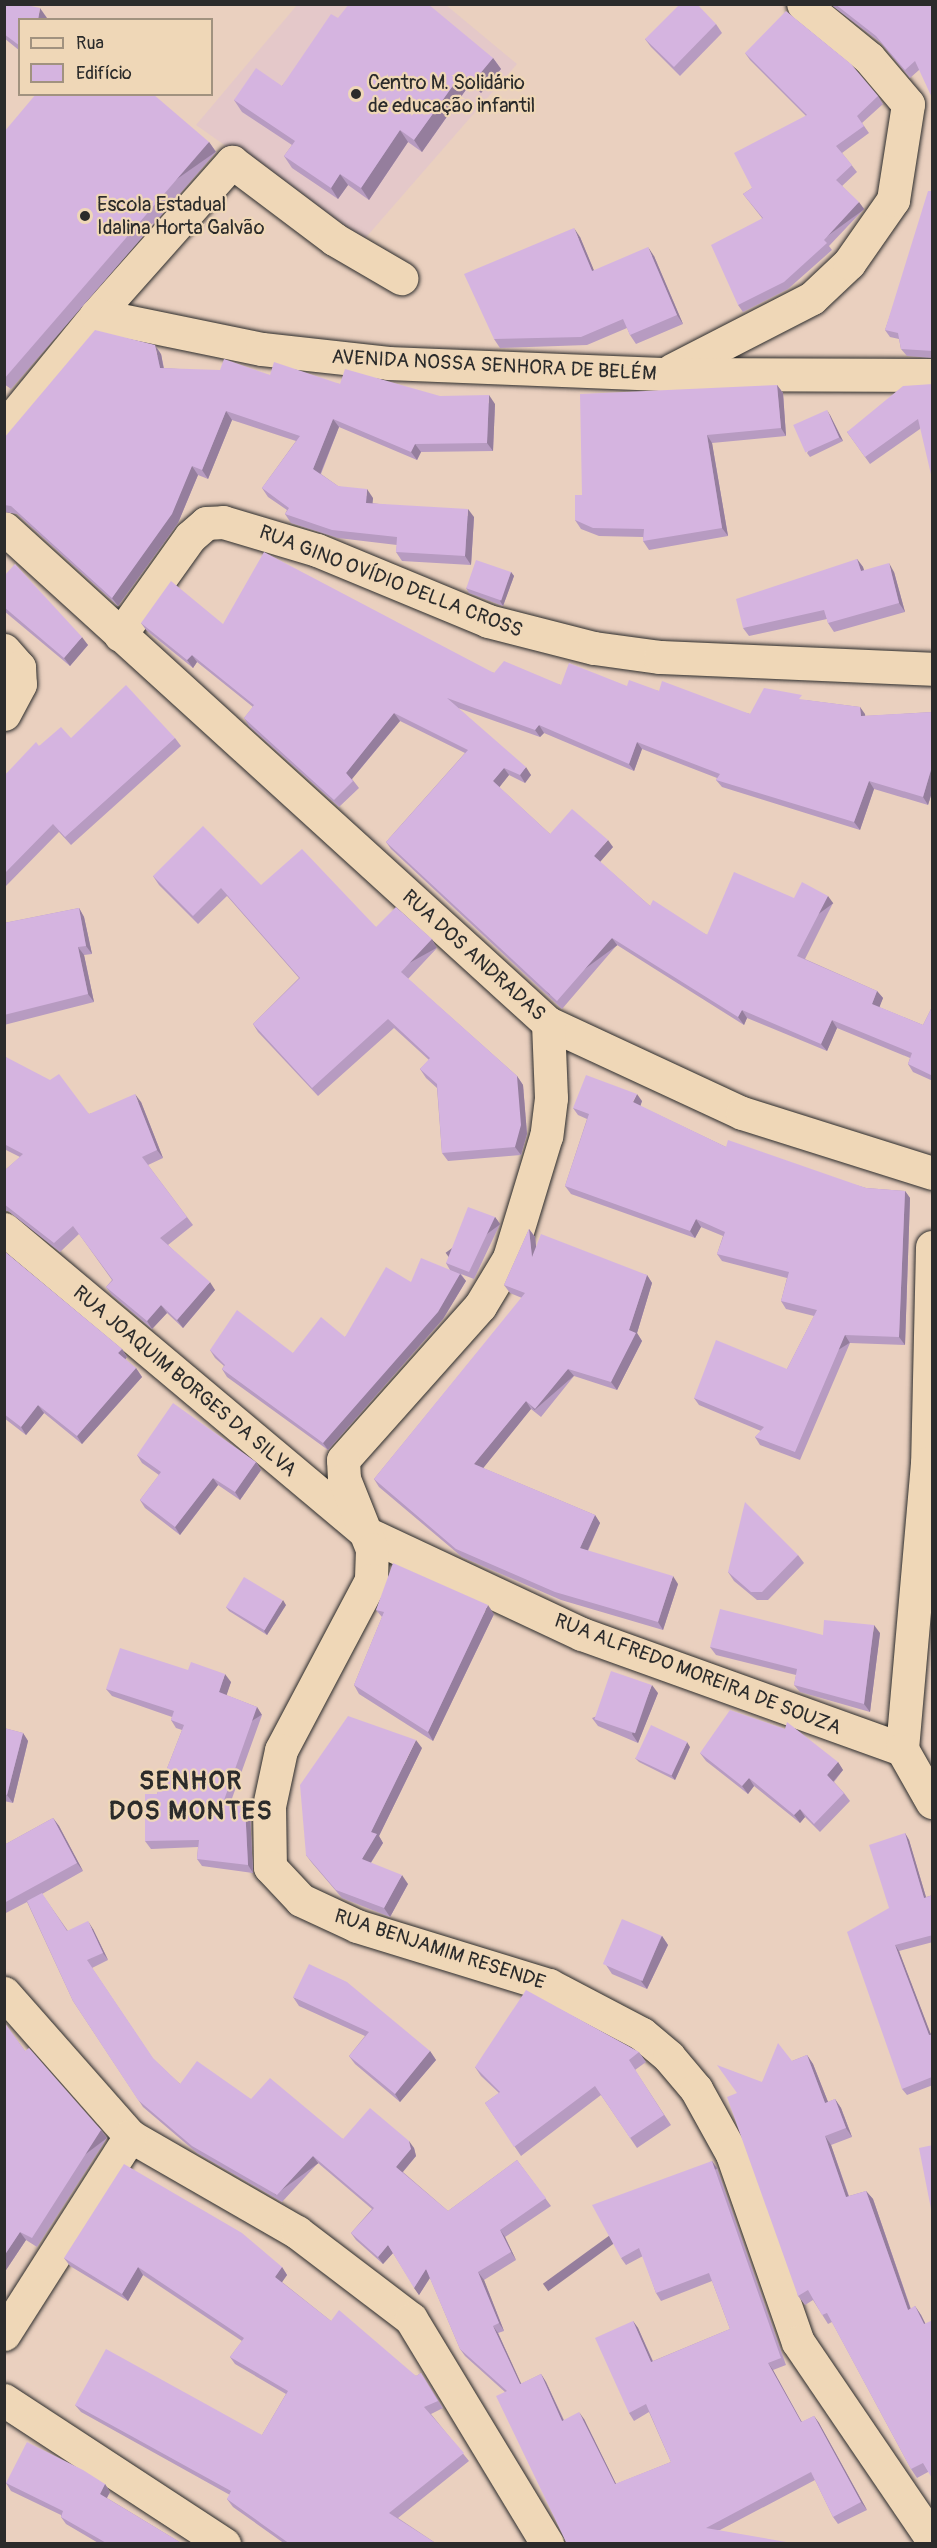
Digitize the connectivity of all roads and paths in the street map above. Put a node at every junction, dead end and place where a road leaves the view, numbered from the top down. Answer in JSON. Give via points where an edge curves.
{"nodes":[{"id":1,"x":803,"y":4,"type":"edge"},
{"id":2,"x":400,"y":278,"type":"dead end"},
{"id":3,"x":96,"y":315,"type":"junction"},
{"id":4,"x":663,"y":374,"type":"junction"},
{"id":5,"x":933,"y":375,"type":"edge"},
{"id":6,"x":4,"y":428,"type":"edge"},
{"id":7,"x":4,"y":528,"type":"edge"},
{"id":8,"x":120,"y":635,"type":"junction"},
{"id":9,"x":4,"y":650,"type":"edge"},
{"id":10,"x":933,"y":669,"type":"edge"},
{"id":11,"x":4,"y":714,"type":"edge"},
{"id":12,"x":548,"y":1023,"type":"junction"},
{"id":13,"x":933,"y":1173,"type":"edge"},
{"id":14,"x":4,"y":1229,"type":"edge"},
{"id":15,"x":933,"y":1247,"type":"edge"},
{"id":16,"x":366,"y":1533,"type":"junction"},
{"id":17,"x":902,"y":1749,"type":"junction"},
{"id":18,"x":933,"y":1802,"type":"edge"},
{"id":19,"x":4,"y":1993,"type":"edge"},
{"id":20,"x":130,"y":2136,"type":"junction"},
{"id":21,"x":4,"y":2334,"type":"edge"},
{"id":22,"x":4,"y":2400,"type":"edge"},
{"id":23,"x":933,"y":2539,"type":"edge"},
{"id":24,"x":224,"y":2544,"type":"edge"},
{"id":25,"x":547,"y":2544,"type":"edge"}],
"edges":[{"from":1,"to":4,"type":"street","via":[[869,58],[908,104],[893,200],[849,263],[812,298]]},
{"from":2,"to":3,"type":"street","via":[[334,239],[232,162]]},
{"from":3,"to":4,"type":"street","name":"AVENIDA NOSSA SENHORA DE BELÉM","via":[[204,339],[340,359]]},
{"from":3,"to":6,"type":"street"},
{"from":4,"to":5,"type":"street","name":"AVENIDA NOSSA SENHORA DE BELÉM"},
{"from":7,"to":8,"type":"street","name":"RUA DOS ANDRADAS"},
{"from":8,"to":10,"type":"street","name":"RUA GINO OVÍDIO DELLA CROSS","via":[[190,537],[206,523],[224,522],[317,550],[488,621],[594,648],[660,657]]},
{"from":8,"to":12,"type":"street","name":"RUA DOS ANDRADAS"},
{"from":9,"to":11,"type":"street","via":[[19,667],[20,684]]},
{"from":12,"to":13,"type":"street","name":"RUA DOS ANDRADAS","via":[[742,1113]]},
{"from":12,"to":16,"type":"street","name":"RUA BENJAMIM RESENDE","via":[[551,1098],[546,1136],[509,1258],[480,1306],[343,1460],[344,1479]]},
{"from":14,"to":16,"type":"street","name":"RUA JOAQUIM BORGES DA SILVA"},
{"from":15,"to":17,"type":"street","via":[[927,1462]]},
{"from":16,"to":17,"type":"street","name":"RUA ALFREDO MOREIRA DE SOUZA","via":[[592,1638]]},
{"from":16,"to":23,"type":"street","name":"RUA BENJAMIM RESENDE","via":[[371,1580],[301,1708],[272,1779],[270,1867],[301,1900],[357,1926],[549,1984],[633,2029],[669,2057],[696,2089],[732,2154],[798,2342]]},
{"from":17,"to":18,"type":"street"},
{"from":19,"to":20,"type":"street"},
{"from":20,"to":21,"type":"street"},
{"from":20,"to":25,"type":"street","via":[[297,2232],[411,2319]]},
{"from":22,"to":24,"type":"street"}]}
